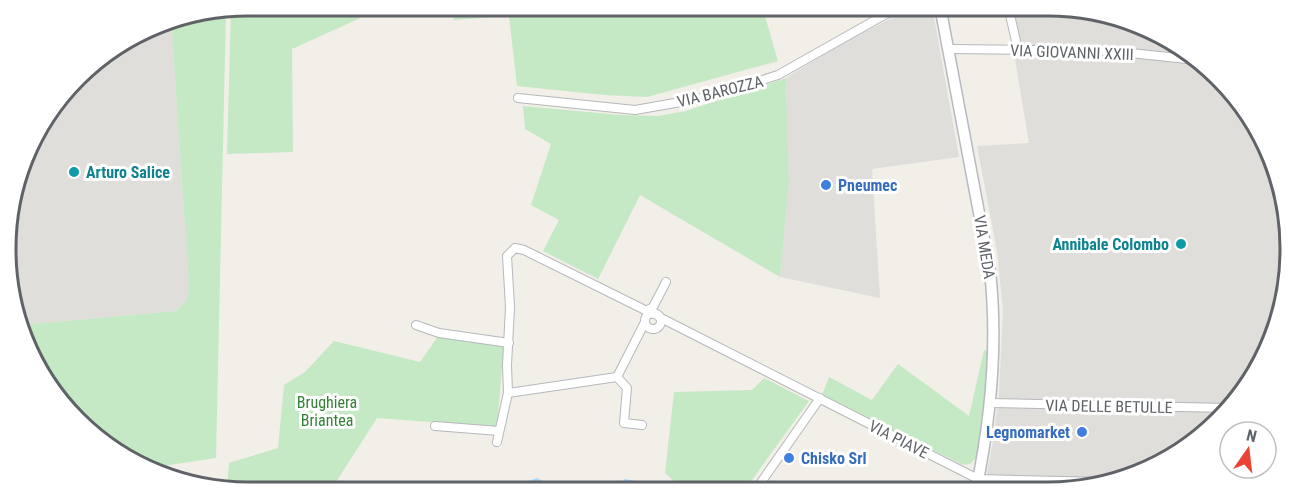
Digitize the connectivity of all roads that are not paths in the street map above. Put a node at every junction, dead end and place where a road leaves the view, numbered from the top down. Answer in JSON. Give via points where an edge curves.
{"nodes":[{"id":1,"x":882,"y":16,"type":"edge"},
{"id":2,"x":942,"y":16,"type":"edge"},
{"id":3,"x":1010,"y":16,"type":"edge"},
{"id":4,"x":948,"y":49,"type":"junction"},
{"id":5,"x":1018,"y":50,"type":"junction"},
{"id":6,"x":1179,"y":58,"type":"edge"},
{"id":7,"x":518,"y":98,"type":"dead end"},
{"id":8,"x":666,"y":282,"type":"dead end"},
{"id":9,"x":648,"y":320,"type":"junction"},
{"id":10,"x":669,"y":323,"type":"junction"},
{"id":11,"x":416,"y":325,"type":"dead end"},
{"id":12,"x":509,"y":343,"type":"junction"},
{"id":13,"x":617,"y":377,"type":"junction"},
{"id":14,"x":508,"y":393,"type":"junction"},
{"id":15,"x":820,"y":398,"type":"junction"},
{"id":16,"x":990,"y":403,"type":"junction"},
{"id":17,"x":1216,"y":408,"type":"edge"},
{"id":18,"x":642,"y":425,"type":"dead end"},
{"id":19,"x":435,"y":426,"type":"dead end"},
{"id":20,"x":499,"y":431,"type":"junction"},
{"id":21,"x":497,"y":442,"type":"dead end"},
{"id":22,"x":761,"y":482,"type":"edge"},
{"id":23,"x":972,"y":482,"type":"edge"},
{"id":24,"x":977,"y":482,"type":"edge"}],
"edges":[{"from":1,"to":7,"type":"street","name":"VIA BAROZZA","via":[[778,75],[709,97],[635,110]]},
{"from":2,"to":4,"type":"street","name":"VIA MEDA"},
{"from":3,"to":5,"type":"street"},
{"from":4,"to":5,"type":"street","name":"VIA GIOVANNI XXIII"},
{"from":4,"to":16,"type":"street","name":"VIA MEDA","via":[[990,271],[994,310]]},
{"from":5,"to":6,"type":"street","name":"VIA GIOVANNI XXIII","via":[[1113,51]]},
{"from":8,"to":9,"type":"street"},
{"from":9,"to":10,"type":"street","name":"VIA PIAVE"},
{"from":9,"to":10,"type":"street","via":[[654,329]]},
{"from":9,"to":12,"type":"street","name":"VIA PIAVE","via":[[515,248],[507,256]]},
{"from":9,"to":13,"type":"street"},
{"from":10,"to":15,"type":"street","name":"VIA PIAVE"},
{"from":11,"to":12,"type":"street","via":[[439,333]]},
{"from":12,"to":14,"type":"street"},
{"from":13,"to":14,"type":"street"},
{"from":13,"to":18,"type":"street","via":[[627,388],[624,423]]},
{"from":14,"to":20,"type":"street"},
{"from":15,"to":22,"type":"street"},
{"from":15,"to":23,"type":"street","name":"VIA PIAVE"},
{"from":16,"to":17,"type":"street","name":"VIA DELLE BETULLE"},
{"from":16,"to":24,"type":"street","name":"VIA MEDA"},
{"from":19,"to":20,"type":"street"},
{"from":20,"to":21,"type":"street"}]}
